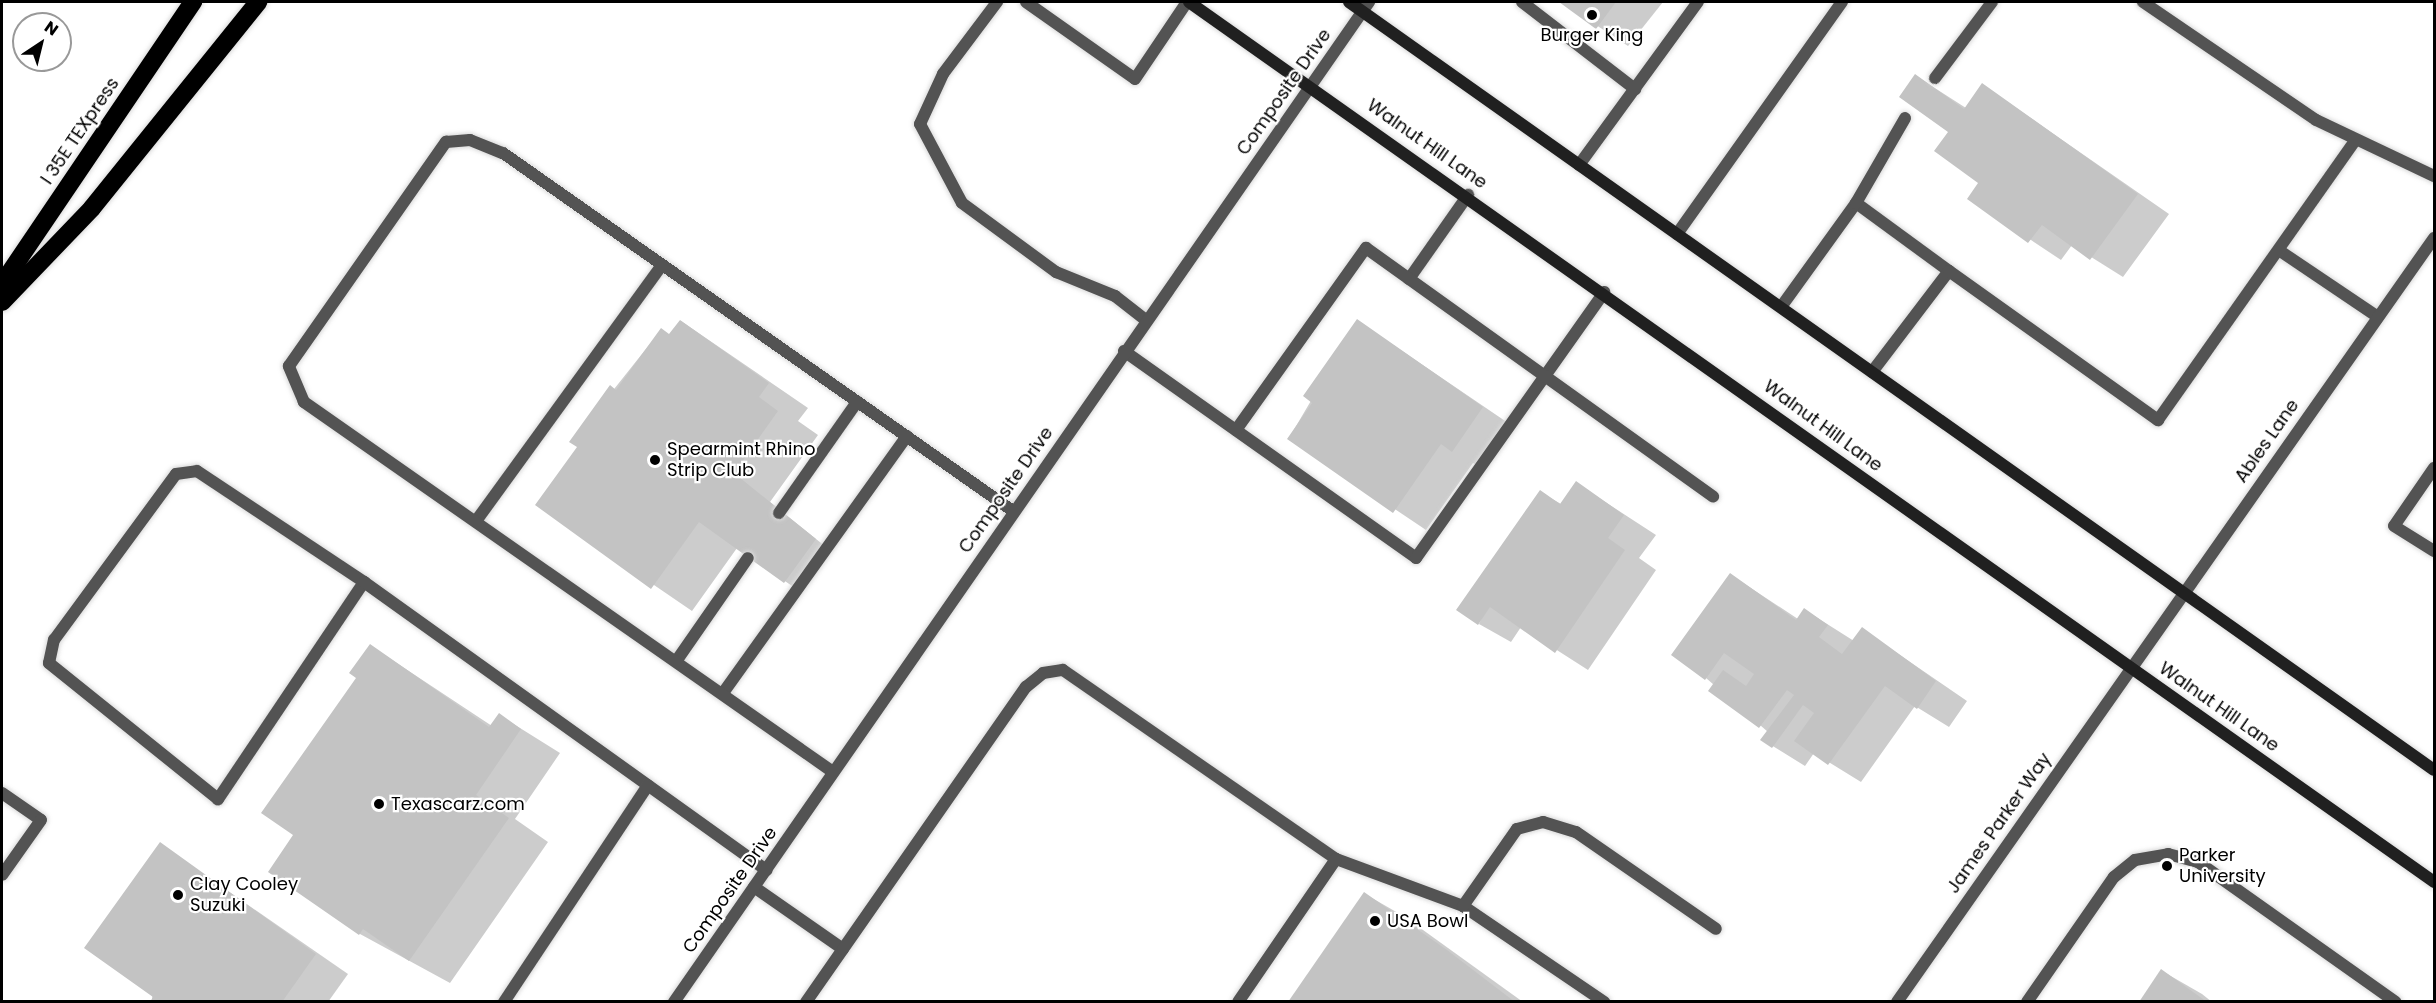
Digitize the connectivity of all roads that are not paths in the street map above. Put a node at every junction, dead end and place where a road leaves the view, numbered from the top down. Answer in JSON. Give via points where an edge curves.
{"nodes":[{"id":1,"x":193,"y":2,"type":"edge"},
{"id":2,"x":258,"y":2,"type":"edge"},
{"id":3,"x":997,"y":2,"type":"edge"},
{"id":4,"x":1026,"y":2,"type":"edge"},
{"id":5,"x":1188,"y":2,"type":"edge"},
{"id":6,"x":1349,"y":2,"type":"edge"},
{"id":7,"x":1522,"y":2,"type":"edge"},
{"id":8,"x":1698,"y":2,"type":"edge"},
{"id":9,"x":1842,"y":2,"type":"edge"},
{"id":10,"x":1992,"y":2,"type":"edge"},
{"id":11,"x":2143,"y":2,"type":"edge"},
{"id":12,"x":1366,"y":6,"type":"edge"},
{"id":13,"x":1935,"y":78,"type":"dead end"},
{"id":14,"x":1311,"y":84,"type":"junction"},
{"id":15,"x":1635,"y":89,"type":"junction"},
{"id":16,"x":1905,"y":118,"type":"dead end"},
{"id":17,"x":2355,"y":141,"type":"junction"},
{"id":18,"x":1579,"y":165,"type":"junction"},
{"id":19,"x":2434,"y":176,"type":"edge"},
{"id":20,"x":1468,"y":195,"type":"junction"},
{"id":21,"x":1856,"y":203,"type":"junction"},
{"id":22,"x":1677,"y":234,"type":"junction"},
{"id":23,"x":2434,"y":238,"type":"edge"},
{"id":24,"x":2280,"y":251,"type":"junction"},
{"id":25,"x":662,"y":265,"type":"junction"},
{"id":26,"x":1949,"y":271,"type":"junction"},
{"id":27,"x":1408,"y":279,"type":"junction"},
{"id":28,"x":2,"y":284,"type":"edge"},
{"id":29,"x":1604,"y":292,"type":"junction"},
{"id":30,"x":2,"y":302,"type":"edge"},
{"id":31,"x":1781,"y":307,"type":"junction"},
{"id":32,"x":2378,"y":317,"type":"junction"},
{"id":33,"x":1146,"y":320,"type":"junction"},
{"id":34,"x":1124,"y":351,"type":"junction"},
{"id":35,"x":1872,"y":372,"type":"junction"},
{"id":36,"x":1545,"y":375,"type":"junction"},
{"id":37,"x":857,"y":402,"type":"junction"},
{"id":38,"x":1236,"y":430,"type":"junction"},
{"id":39,"x":907,"y":436,"type":"junction"},
{"id":40,"x":2434,"y":468,"type":"edge"},
{"id":41,"x":1713,"y":496,"type":"dead end"},
{"id":42,"x":1013,"y":512,"type":"junction"},
{"id":43,"x":779,"y":513,"type":"dead end"},
{"id":44,"x":476,"y":521,"type":"junction"},
{"id":45,"x":2434,"y":551,"type":"edge"},
{"id":46,"x":748,"y":558,"type":"dead end"},
{"id":47,"x":364,"y":582,"type":"junction"},
{"id":48,"x":2182,"y":591,"type":"junction"},
{"id":49,"x":677,"y":660,"type":"junction"},
{"id":50,"x":2131,"y":666,"type":"junction"},
{"id":51,"x":723,"y":693,"type":"junction"},
{"id":52,"x":2434,"y":770,"type":"edge"},
{"id":53,"x":833,"y":772,"type":"junction"},
{"id":54,"x":648,"y":785,"type":"junction"},
{"id":55,"x":2,"y":793,"type":"edge"},
{"id":56,"x":1336,"y":859,"type":"junction"},
{"id":57,"x":766,"y":870,"type":"junction"},
{"id":58,"x":2,"y":875,"type":"edge"},
{"id":59,"x":2434,"y":882,"type":"edge"},
{"id":60,"x":754,"y":887,"type":"junction"},
{"id":61,"x":1462,"y":906,"type":"junction"},
{"id":62,"x":1716,"y":930,"type":"dead end"},
{"id":63,"x":843,"y":949,"type":"junction"},
{"id":64,"x":504,"y":1002,"type":"edge"},
{"id":65,"x":674,"y":1002,"type":"edge"},
{"id":66,"x":806,"y":1002,"type":"edge"},
{"id":67,"x":1238,"y":1002,"type":"edge"},
{"id":68,"x":1604,"y":1002,"type":"edge"},
{"id":69,"x":1897,"y":1002,"type":"edge"},
{"id":70,"x":2027,"y":1002,"type":"edge"},
{"id":71,"x":2396,"y":1002,"type":"edge"}],
"edges":[{"from":1,"to":28,"type":"highway","name":"I 35E TEXpress"},
{"from":2,"to":30,"type":"highway","via":[[92,208]]},
{"from":3,"to":33,"type":"street","via":[[943,74],[920,124],[962,203],[1056,272],[1115,296]]},
{"from":4,"to":5,"type":"street","via":[[1136,79]]},
{"from":5,"to":14,"type":"main road","name":"Walnut Hill Lane"},
{"from":6,"to":12,"type":"main road"},
{"from":7,"to":15,"type":"street","via":[[1528,12]]},
{"from":8,"to":15,"type":"street"},
{"from":9,"to":22,"type":"street"},
{"from":10,"to":13,"type":"street"},
{"from":11,"to":17,"type":"street"},
{"from":12,"to":14,"type":"street","name":"Composite Drive"},
{"from":12,"to":18,"type":"main road"},
{"from":14,"to":20,"type":"main road","name":"Walnut Hill Lane"},
{"from":14,"to":33,"type":"street","name":"Composite Drive"},
{"from":15,"to":18,"type":"street"},
{"from":16,"to":21,"type":"street"},
{"from":17,"to":19,"type":"street","via":[[2416,162]]},
{"from":17,"to":24,"type":"street"},
{"from":18,"to":22,"type":"main road"},
{"from":20,"to":27,"type":"street"},
{"from":20,"to":29,"type":"main road","name":"Walnut Hill Lane"},
{"from":21,"to":26,"type":"street"},
{"from":21,"to":31,"type":"street"},
{"from":22,"to":31,"type":"main road"},
{"from":23,"to":32,"type":"street","name":"Ables Lane"},
{"from":24,"to":26,"type":"street","via":[[2158,420]]},
{"from":24,"to":32,"type":"street"},
{"from":25,"to":37,"type":"street"},
{"from":25,"to":44,"type":"street"},
{"from":25,"to":44,"type":"street","via":[[503,153],[470,140],[446,142],[289,366],[304,402]]},
{"from":26,"to":35,"type":"street"},
{"from":27,"to":36,"type":"street"},
{"from":27,"to":38,"type":"street","via":[[1366,248]]},
{"from":29,"to":36,"type":"street"},
{"from":29,"to":50,"type":"main road","name":"Walnut Hill Lane"},
{"from":31,"to":35,"type":"main road"},
{"from":32,"to":48,"type":"street","name":"Ables Lane"},
{"from":33,"to":34,"type":"street","name":"Composite Drive"},
{"from":34,"to":38,"type":"street"},
{"from":34,"to":42,"type":"street","name":"Composite Drive"},
{"from":35,"to":48,"type":"main road"},
{"from":36,"to":38,"type":"street","via":[[1416,558]]},
{"from":36,"to":41,"type":"street"},
{"from":37,"to":39,"type":"street"},
{"from":37,"to":43,"type":"street"},
{"from":39,"to":42,"type":"street"},
{"from":39,"to":51,"type":"street"},
{"from":40,"to":45,"type":"street","via":[[2394,526]]},
{"from":42,"to":53,"type":"street","name":"Composite Drive"},
{"from":44,"to":49,"type":"street"},
{"from":46,"to":49,"type":"street"},
{"from":47,"to":47,"type":"street","via":[[197,471],[176,474],[54,640],[49,663],[218,799]]},
{"from":47,"to":54,"type":"street"},
{"from":48,"to":50,"type":"street","name":"Ables Lane"},
{"from":48,"to":52,"type":"main road"},
{"from":49,"to":51,"type":"street"},
{"from":50,"to":59,"type":"main road","name":"Walnut Hill Lane"},
{"from":50,"to":69,"type":"street","name":"James Parker Way"},
{"from":51,"to":53,"type":"street"},
{"from":53,"to":57,"type":"street","name":"Composite Drive"},
{"from":54,"to":57,"type":"street"},
{"from":54,"to":64,"type":"street"},
{"from":55,"to":58,"type":"street","via":[[41,820]]},
{"from":56,"to":61,"type":"street"},
{"from":56,"to":63,"type":"street","via":[[1063,670],[1043,673],[1026,687]]},
{"from":56,"to":67,"type":"street"},
{"from":57,"to":60,"type":"street","name":"Composite Drive"},
{"from":60,"to":63,"type":"street"},
{"from":60,"to":65,"type":"street","name":"Composite Drive"},
{"from":61,"to":62,"type":"street","via":[[1517,829],[1543,822],[1576,832]]},
{"from":61,"to":68,"type":"street"},
{"from":63,"to":66,"type":"street"},
{"from":70,"to":71,"type":"street","via":[[2114,877],[2135,860],[2168,854],[2198,862]]}]}
